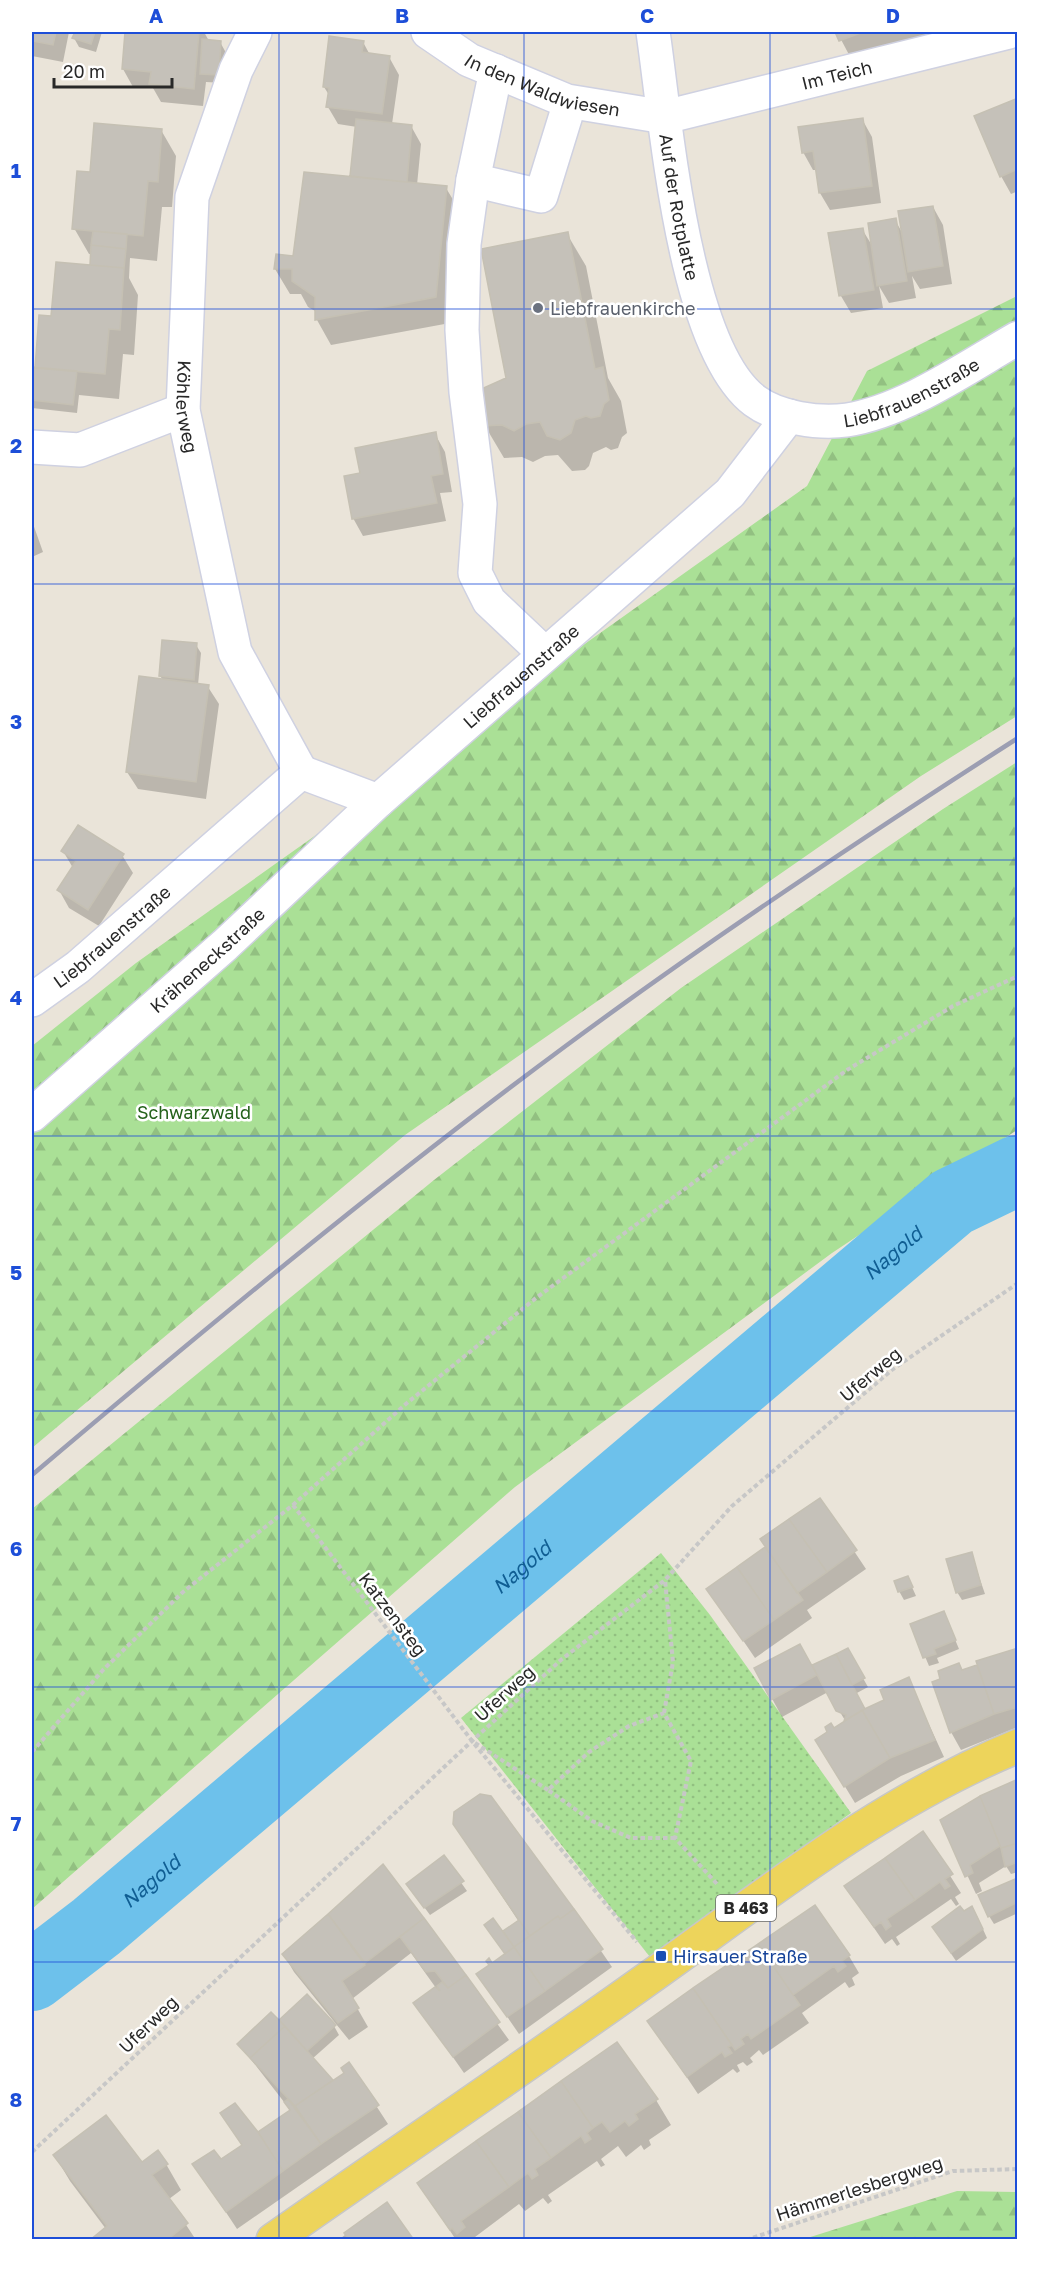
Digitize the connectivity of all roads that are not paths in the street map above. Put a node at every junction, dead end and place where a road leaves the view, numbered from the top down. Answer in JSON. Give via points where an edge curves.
{"nodes":[{"id":1,"x":255,"y":32,"type":"edge"},
{"id":2,"x":428,"y":32,"type":"edge"},
{"id":3,"x":653,"y":32,"type":"edge"},
{"id":4,"x":1009,"y":32,"type":"edge"},
{"id":5,"x":496,"y":71,"type":"junction"},
{"id":6,"x":570,"y":102,"type":"junction"},
{"id":7,"x":665,"y":117,"type":"junction"},
{"id":8,"x":473,"y":180,"type":"junction"},
{"id":9,"x":1017,"y":338,"type":"edge"},
{"id":10,"x":183,"y":410,"type":"junction"},
{"id":11,"x":789,"y":416,"type":"junction"},
{"id":12,"x":32,"y":447,"type":"edge"},
{"id":13,"x":545,"y":654,"type":"junction"},
{"id":14,"x":300,"y":772,"type":"junction"},
{"id":15,"x":378,"y":801,"type":"junction"},
{"id":16,"x":32,"y":1000,"type":"edge"},
{"id":17,"x":32,"y":1115,"type":"edge"},
{"id":18,"x":1017,"y":1746,"type":"edge"},
{"id":19,"x":273,"y":2240,"type":"edge"}],
"edges":[{"from":1,"to":10,"type":"street","name":"Köhlerweg","via":[[236,70],[192,197]]},
{"from":2,"to":5,"type":"street","name":"In den Waldwiesen","via":[[469,60]]},
{"from":3,"to":7,"type":"street","name":"Auf der Rotplatte"},
{"from":4,"to":7,"type":"street","name":"Im Teich"},
{"from":5,"to":6,"type":"street","name":"In den Waldwiesen"},
{"from":5,"to":8,"type":"street"},
{"from":6,"to":7,"type":"street","name":"In den Waldwiesen"},
{"from":6,"to":8,"type":"street","via":[[541,196]]},
{"from":7,"to":11,"type":"street","name":"Auf der Rotplatte","via":[[689,267],[706,322],[727,368],[756,401]]},
{"from":8,"to":13,"type":"street","via":[[464,244],[462,330],[480,504],[475,573],[489,602]]},
{"from":9,"to":11,"type":"street","name":"Liebfrauenstraße","via":[[885,409],[847,420],[814,422]]},
{"from":10,"to":12,"type":"street","via":[[80,450]]},
{"from":10,"to":14,"type":"street","name":"Köhlerweg","via":[[235,652]]},
{"from":11,"to":13,"type":"street","name":"Liebfrauenstraße","via":[[730,494]]},
{"from":13,"to":15,"type":"street","name":"Liebfrauenstraße"},
{"from":14,"to":15,"type":"street"},
{"from":14,"to":16,"type":"street","name":"Liebfrauenstraße","via":[[78,967]]},
{"from":15,"to":17,"type":"street","name":"Kräheneckstraße","via":[[225,945]]},
{"from":18,"to":19,"type":"main road","number":"B 463","via":[[929,1786],[861,1827]]}]}
